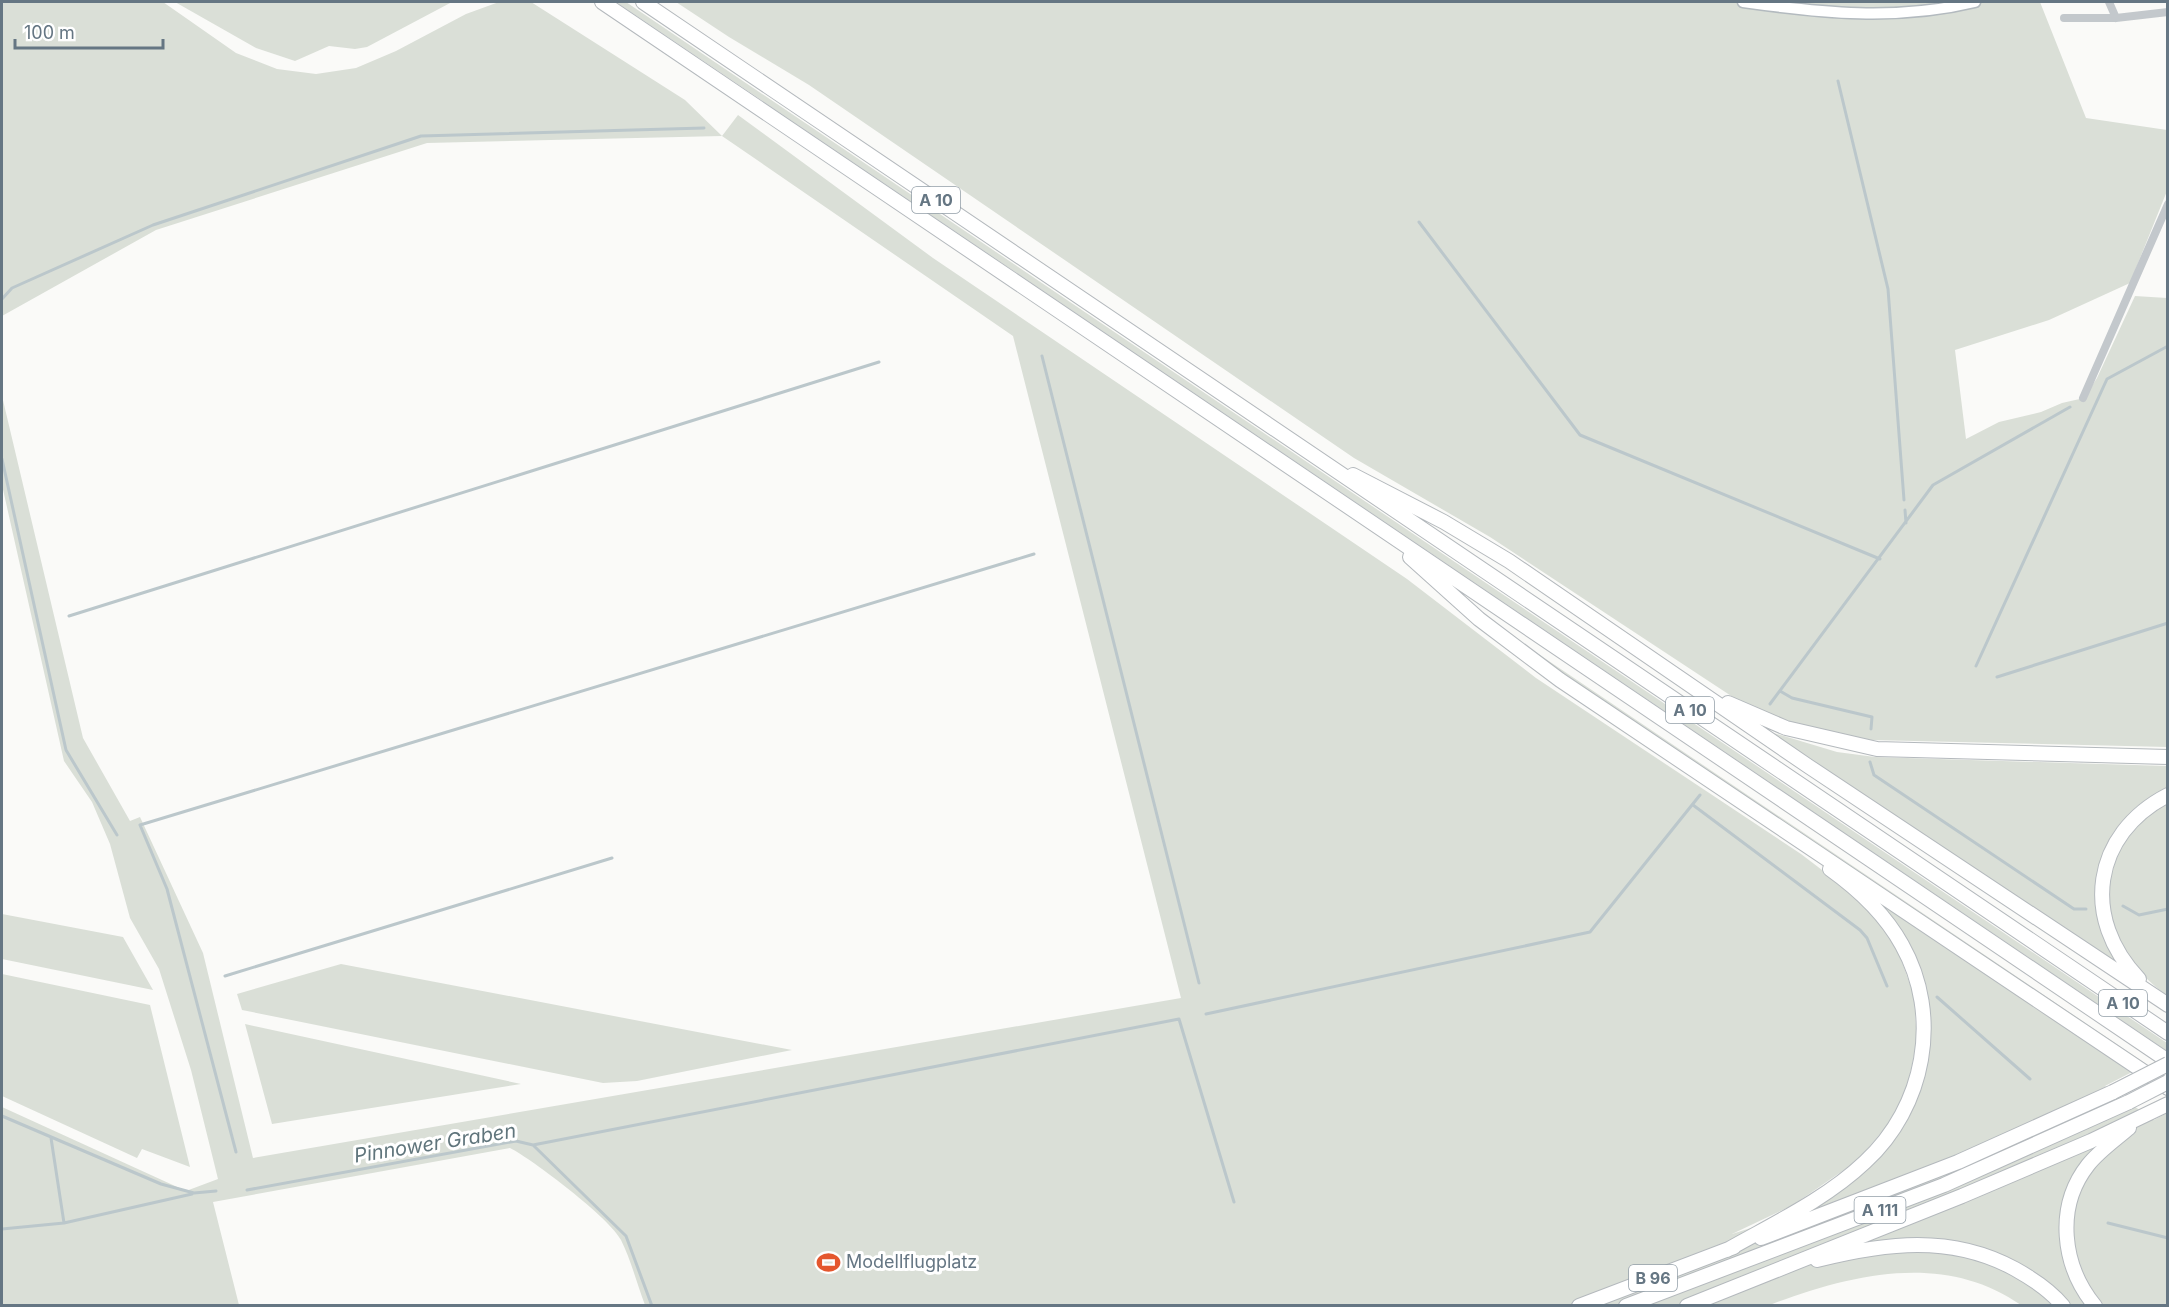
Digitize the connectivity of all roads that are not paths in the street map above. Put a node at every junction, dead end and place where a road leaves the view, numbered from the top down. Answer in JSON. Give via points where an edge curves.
{"nodes":[{"id":1,"x":602,"y":2,"type":"edge"},
{"id":2,"x":643,"y":2,"type":"edge"},
{"id":3,"x":1743,"y":2,"type":"edge"},
{"id":4,"x":1975,"y":2,"type":"edge"},
{"id":5,"x":2109,"y":2,"type":"edge"},
{"id":6,"x":2168,"y":12,"type":"edge"},
{"id":7,"x":2064,"y":18,"type":"dead end"},
{"id":8,"x":2116,"y":18,"type":"junction"},
{"id":9,"x":2168,"y":204,"type":"edge"},
{"id":10,"x":2083,"y":398,"type":"dead end"},
{"id":11,"x":1301,"y":448,"type":"junction"},
{"id":12,"x":1375,"y":525,"type":"junction"},
{"id":13,"x":1626,"y":641,"type":"junction"},
{"id":14,"x":2168,"y":757,"type":"edge"},
{"id":15,"x":2168,"y":795,"type":"edge"},
{"id":16,"x":1745,"y":804,"type":"junction"},
{"id":17,"x":2166,"y":1004,"type":"edge"},
{"id":18,"x":2168,"y":1034,"type":"edge"},
{"id":19,"x":2168,"y":1063,"type":"edge"},
{"id":20,"x":2168,"y":1082,"type":"edge"},
{"id":21,"x":2168,"y":1088,"type":"edge"},
{"id":22,"x":2168,"y":1104,"type":"edge"},
{"id":23,"x":2147,"y":1114,"type":"junction"},
{"id":24,"x":1727,"y":1250,"type":"junction"},
{"id":25,"x":1774,"y":1270,"type":"junction"},
{"id":26,"x":1579,"y":1305,"type":"edge"},
{"id":27,"x":1626,"y":1305,"type":"edge"},
{"id":28,"x":1687,"y":1305,"type":"edge"},
{"id":29,"x":2063,"y":1305,"type":"edge"},
{"id":30,"x":2095,"y":1305,"type":"edge"}],
"edges":[{"from":1,"to":12,"type":"highway","number":"A 10"},
{"from":2,"to":11,"type":"highway","number":"A 10"},
{"from":3,"to":4,"type":"main road","via":[[1868,14]]},
{"from":5,"to":8,"type":"street"},
{"from":6,"to":8,"type":"street"},
{"from":7,"to":8,"type":"street"},
{"from":9,"to":10,"type":"street"},
{"from":11,"to":13,"type":"highway","via":[[1481,544]]},
{"from":11,"to":18,"type":"highway","number":"A 10"},
{"from":12,"to":16,"type":"highway","via":[[1499,635]]},
{"from":12,"to":19,"type":"highway","number":"A 10"},
{"from":13,"to":14,"type":"highway","via":[[1746,712],[1827,739],[1888,750]]},
{"from":13,"to":17,"type":"highway"},
{"from":15,"to":17,"type":"highway","via":[[2136,816],[2120,835],[2108,860],[2102,892],[2104,922],[2112,944],[2135,976]]},
{"from":16,"to":21,"type":"highway"},
{"from":16,"to":24,"type":"highway","via":[[1854,888],[1894,932],[1918,986],[1923,1044],[1910,1098],[1896,1126],[1876,1151],[1831,1188]]},
{"from":19,"to":24,"type":"highway","number":"A 111","bridge":true,"via":[[2114,1092],[1948,1166]]},
{"from":20,"to":27,"type":"highway","number":"A 111","bridge":true,"via":[[1944,1185]]},
{"from":22,"to":23,"type":"highway"},
{"from":23,"to":25,"type":"highway","via":[[1970,1192]]},
{"from":23,"to":30,"type":"highway","via":[[2092,1161],[2070,1202],[2066,1227],[2069,1255],[2081,1287]]},
{"from":24,"to":26,"type":"highway","number":"B 96"},
{"from":25,"to":28,"type":"highway"},
{"from":25,"to":29,"type":"highway","via":[[1892,1244],[1934,1244],[2001,1261],[2052,1293]]}]}
